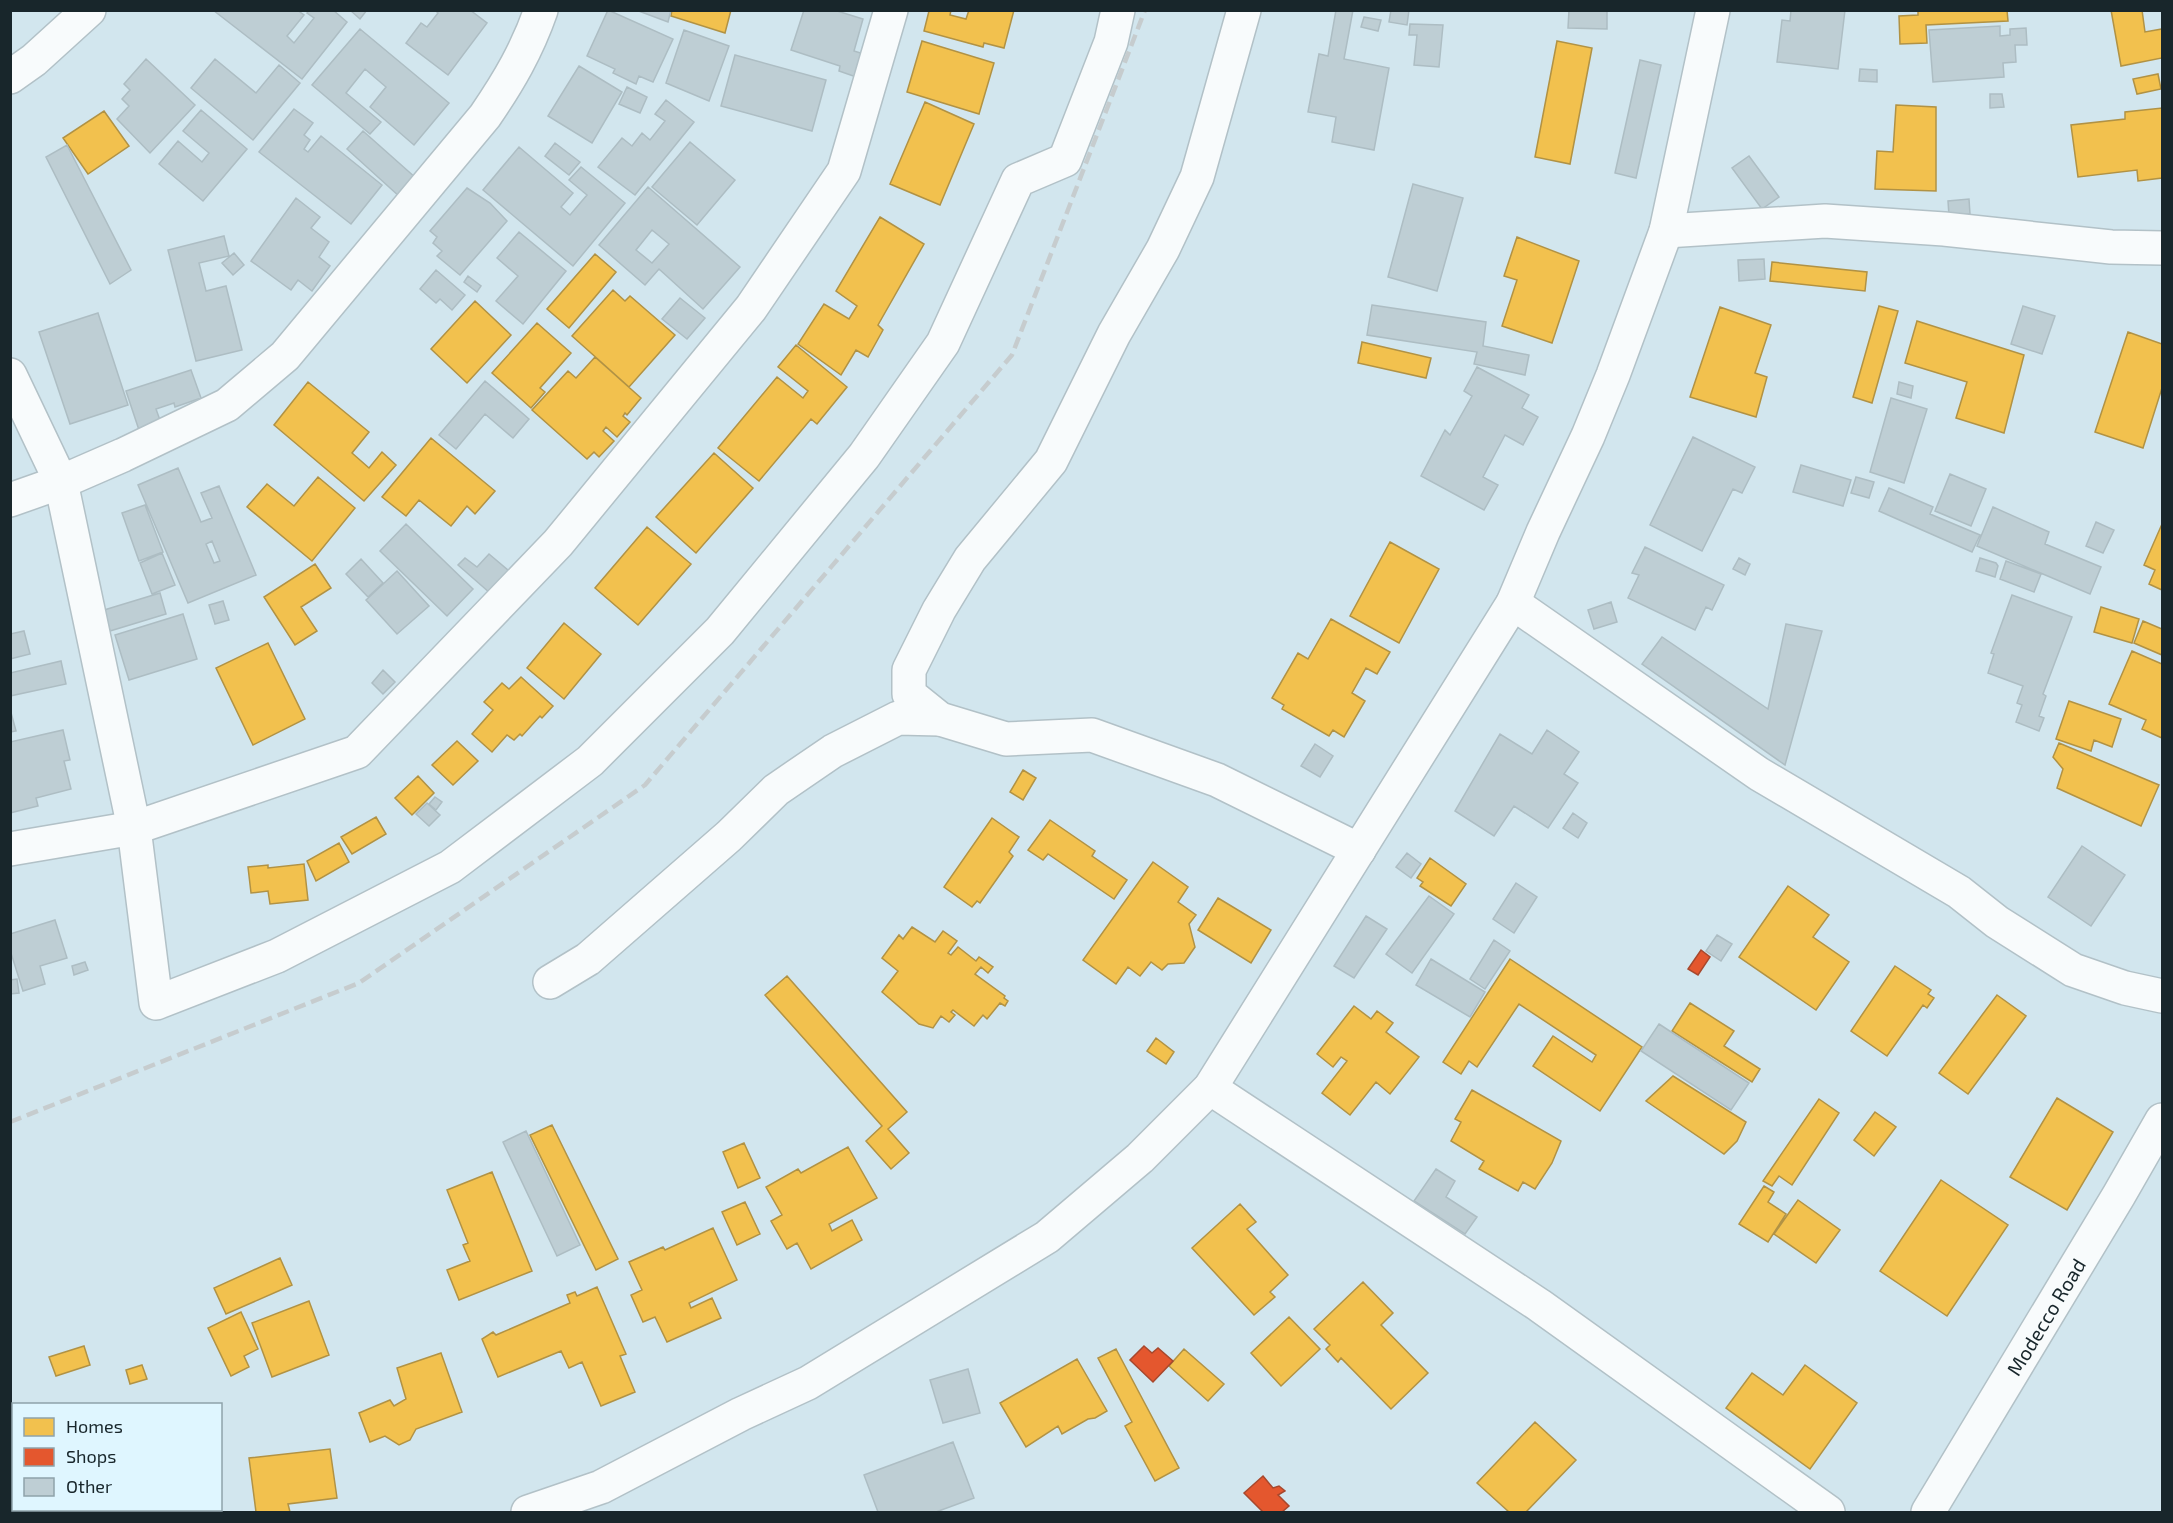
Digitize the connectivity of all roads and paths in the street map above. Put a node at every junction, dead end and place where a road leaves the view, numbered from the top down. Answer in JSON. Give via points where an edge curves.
{"nodes":[{"id":1,"x":89,"y":10,"type":"edge"},
{"id":2,"x":542,"y":10,"type":"edge"},
{"id":3,"x":891,"y":10,"type":"edge"},
{"id":4,"x":1118,"y":10,"type":"edge"},
{"id":5,"x":1244,"y":10,"type":"edge"},
{"id":6,"x":1713,"y":10,"type":"edge"},
{"id":7,"x":10,"y":77,"type":"edge"},
{"id":8,"x":1666,"y":231,"type":"junction"},
{"id":9,"x":2163,"y":248,"type":"edge"},
{"id":10,"x":10,"y":375,"type":"edge"},
{"id":11,"x":61,"y":482,"type":"junction"},
{"id":12,"x":10,"y":500,"type":"edge"},
{"id":13,"x":1513,"y":603,"type":"junction"},
{"id":14,"x":940,"y":718,"type":"junction"},
{"id":15,"x":134,"y":828,"type":"junction"},
{"id":16,"x":10,"y":849,"type":"edge"},
{"id":17,"x":1359,"y":850,"type":"junction"},
{"id":18,"x":550,"y":982,"type":"dead end"},
{"id":19,"x":2163,"y":996,"type":"edge"},
{"id":20,"x":1210,"y":1088,"type":"junction"},
{"id":21,"x":2163,"y":1120,"type":"edge"},
{"id":22,"x":604,"y":1500,"type":"edge"},
{"id":23,"x":528,"y":1512,"type":"edge"},
{"id":24,"x":1827,"y":1512,"type":"edge"},
{"id":25,"x":1928,"y":1512,"type":"edge"}],
"edges":[{"from":1,"to":7,"type":"street"},
{"from":2,"to":11,"type":"street","via":[[510,80],[485,116],[285,356],[227,405]]},
{"from":3,"to":15,"type":"street","via":[[844,171],[752,308],[558,543],[357,752]]},
{"from":4,"to":15,"type":"street","via":[[1111,42],[1065,160],[1018,180],[943,344],[864,456],[720,632],[590,761],[450,867],[277,956],[156,1003]]},
{"from":5,"to":14,"type":"street","via":[[1197,177],[1163,249],[1114,334],[1051,461],[970,559],[909,670],[909,694]]},
{"from":6,"to":8,"type":"street"},
{"from":8,"to":9,"type":"street","via":[[1825,221],[2111,247]]},
{"from":8,"to":13,"type":"street","via":[[1588,436]]},
{"from":10,"to":11,"type":"street"},
{"from":11,"to":12,"type":"street"},
{"from":11,"to":15,"type":"street"},
{"from":13,"to":17,"type":"street"},
{"from":13,"to":19,"type":"street","via":[[1759,774],[1959,892],[1997,922],[2073,970]]},
{"from":14,"to":17,"type":"street","via":[[1006,739],[1092,735],[1218,780]]},
{"from":14,"to":18,"type":"street","via":[[898,718],[833,751],[776,790],[588,959]]},
{"from":15,"to":16,"type":"street"},
{"from":17,"to":20,"type":"street"},
{"from":20,"to":22,"type":"street","via":[[1140,1158],[1047,1237],[808,1383],[741,1414]]},
{"from":20,"to":24,"type":"street","via":[[1539,1305]]},
{"from":21,"to":25,"type":"street","name":"Modecco Road"},
{"from":22,"to":23,"type":"street"}]}
